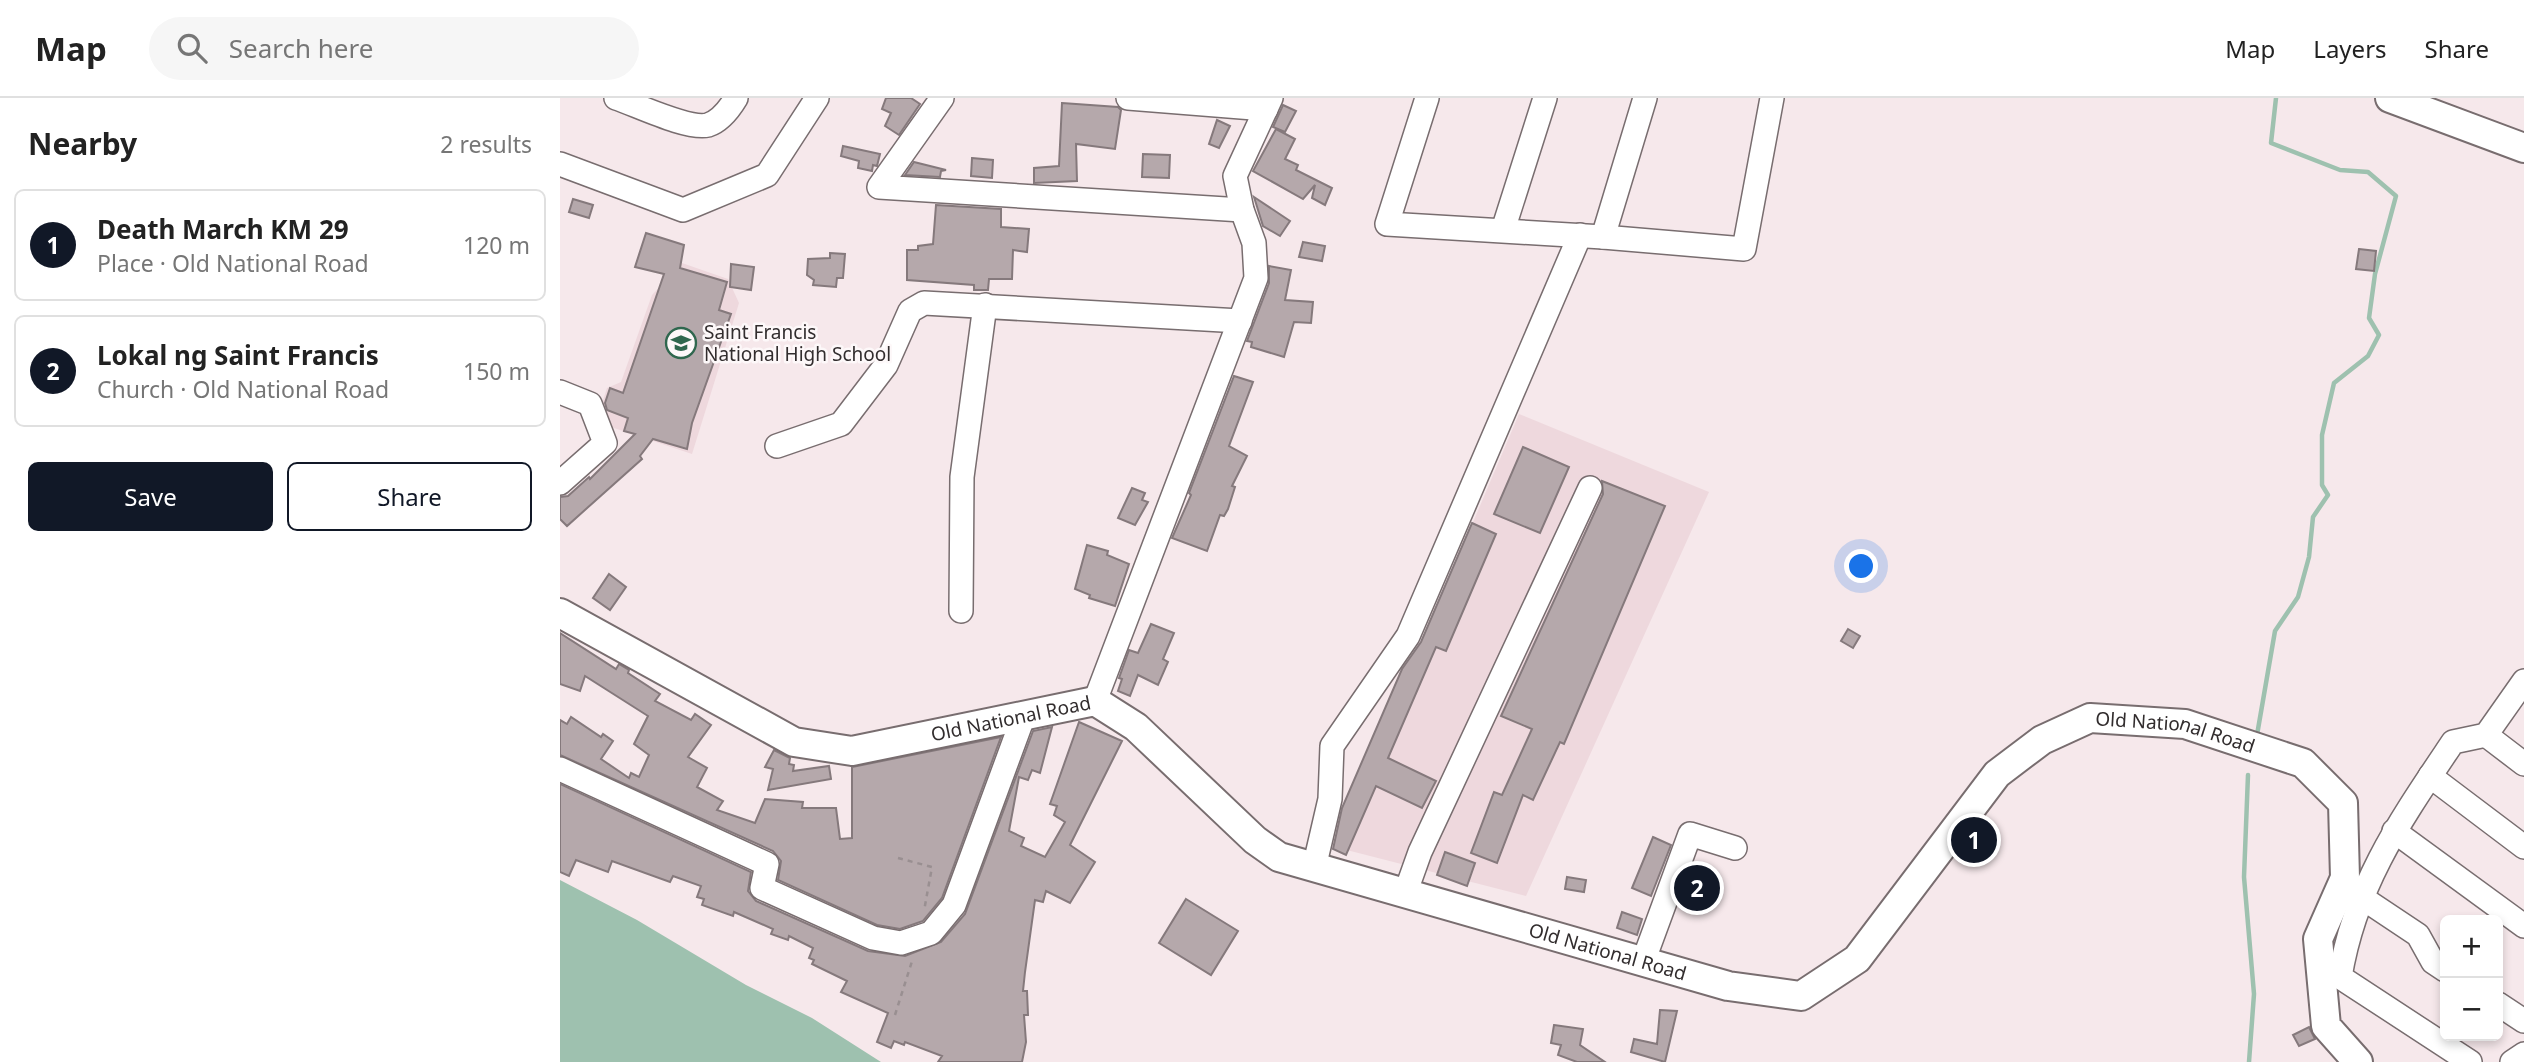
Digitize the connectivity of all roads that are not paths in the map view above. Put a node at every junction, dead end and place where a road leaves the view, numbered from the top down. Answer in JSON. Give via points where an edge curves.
{"nodes":[{"id":1,"x":736,"y":98,"type":"edge"},
{"id":2,"x":817,"y":98,"type":"edge"},
{"id":3,"x":942,"y":98,"type":"edge"},
{"id":4,"x":1128,"y":98,"type":"edge"},
{"id":5,"x":1427,"y":98,"type":"edge"},
{"id":6,"x":1545,"y":98,"type":"edge"},
{"id":7,"x":1645,"y":98,"type":"edge"},
{"id":8,"x":1772,"y":98,"type":"edge"},
{"id":9,"x":2390,"y":98,"type":"edge"},
{"id":10,"x":626,"y":100,"type":"edge"},
{"id":11,"x":1268,"y":104,"type":"edge"},
{"id":12,"x":2524,"y":148,"type":"edge"},
{"id":13,"x":560,"y":164,"type":"edge"},
{"id":14,"x":1242,"y":211,"type":"junction"},
{"id":15,"x":1503,"y":230,"type":"junction"},
{"id":16,"x":1580,"y":235,"type":"junction"},
{"id":17,"x":1603,"y":237,"type":"junction"},
{"id":18,"x":985,"y":305,"type":"junction"},
{"id":19,"x":1240,"y":321,"type":"junction"},
{"id":20,"x":560,"y":392,"type":"edge"},
{"id":21,"x":777,"y":446,"type":"dead end"},
{"id":22,"x":560,"y":482,"type":"edge"},
{"id":23,"x":1590,"y":488,"type":"dead end"},
{"id":24,"x":961,"y":611,"type":"dead end"},
{"id":25,"x":560,"y":613,"type":"edge"},
{"id":26,"x":2523,"y":686,"type":"edge"},
{"id":27,"x":1095,"y":701,"type":"junction"},
{"id":28,"x":1024,"y":716,"type":"junction"},
{"id":29,"x":2486,"y":735,"type":"junction"},
{"id":30,"x":2524,"y":764,"type":"edge"},
{"id":31,"x":560,"y":769,"type":"edge"},
{"id":32,"x":2430,"y":776,"type":"junction"},
{"id":33,"x":2394,"y":831,"type":"junction"},
{"id":34,"x":2524,"y":847,"type":"edge"},
{"id":35,"x":1735,"y":848,"type":"dead end"},
{"id":36,"x":1314,"y":868,"type":"junction"},
{"id":37,"x":1405,"y":894,"type":"junction"},
{"id":38,"x":2361,"y":897,"type":"junction"},
{"id":39,"x":2524,"y":926,"type":"edge"},
{"id":40,"x":1643,"y":962,"type":"junction"},
{"id":41,"x":2440,"y":967,"type":"edge"},
{"id":42,"x":2503,"y":1007,"type":"edge"},
{"id":43,"x":2524,"y":1021,"type":"edge"},
{"id":44,"x":2524,"y":1054,"type":"edge"},
{"id":45,"x":2358,"y":1062,"type":"edge"},
{"id":46,"x":2470,"y":1062,"type":"edge"},
{"id":47,"x":2512,"y":1062,"type":"edge"}],
"edges":[{"from":1,"to":10,"type":"street","via":[[729,110],[708,125],[691,124]]},
{"from":2,"to":13,"type":"street","via":[[768,175],[683,210]]},
{"from":3,"to":14,"type":"street","via":[[879,187]]},
{"from":4,"to":11,"type":"street"},
{"from":5,"to":15,"type":"street","via":[[1387,224]]},
{"from":6,"to":15,"type":"street"},
{"from":7,"to":17,"type":"street"},
{"from":8,"to":17,"type":"street","via":[[1744,249]]},
{"from":9,"to":12,"type":"main road"},
{"from":11,"to":14,"type":"street","via":[[1235,176]]},
{"from":14,"to":19,"type":"street","via":[[1254,243],[1256,278]]},
{"from":15,"to":16,"type":"street"},
{"from":16,"to":17,"type":"street"},
{"from":16,"to":36,"type":"street","via":[[1408,636],[1332,746],[1330,799]]},
{"from":18,"to":19,"type":"street"},
{"from":18,"to":21,"type":"street","via":[[923,303],[910,311],[886,365],[841,424]]},
{"from":18,"to":24,"type":"street","via":[[962,477]]},
{"from":19,"to":27,"type":"street"},
{"from":20,"to":22,"type":"street","via":[[590,404],[605,443]]},
{"from":23,"to":37,"type":"street","via":[[1420,852]]},
{"from":25,"to":28,"type":"main road","name":"Old National Road","via":[[794,742],[852,751]]},
{"from":26,"to":29,"type":"street"},
{"from":27,"to":28,"type":"main road","name":"Old National Road"},
{"from":27,"to":36,"type":"main road","name":"Old National Road","via":[[1136,727],[1266,849]]},
{"from":28,"to":31,"type":"street","via":[[954,905],[931,933],[901,943],[873,938],[762,888],[767,864]]},
{"from":29,"to":30,"type":"street"},
{"from":29,"to":32,"type":"street","via":[[2453,742]]},
{"from":32,"to":33,"type":"street"},
{"from":32,"to":34,"type":"street"},
{"from":33,"to":38,"type":"street"},
{"from":33,"to":39,"type":"street"},
{"from":35,"to":40,"type":"street","via":[[1690,834]]},
{"from":36,"to":37,"type":"main road","name":"Old National Road"},
{"from":37,"to":40,"type":"main road","name":"Old National Road"},
{"from":38,"to":41,"type":"street","via":[[2418,935]]},
{"from":38,"to":46,"type":"street","via":[[2346,939],[2340,977]]},
{"from":40,"to":45,"type":"main road","name":"Old National Road","via":[[1728,986],[1801,996],[1857,959],[1997,774],[2042,740],[2090,718],[2185,724],[2303,763],[2343,803],[2345,877],[2318,939],[2326,1026]]},
{"from":42,"to":43,"type":"street"},
{"from":44,"to":47,"type":"street"}]}
